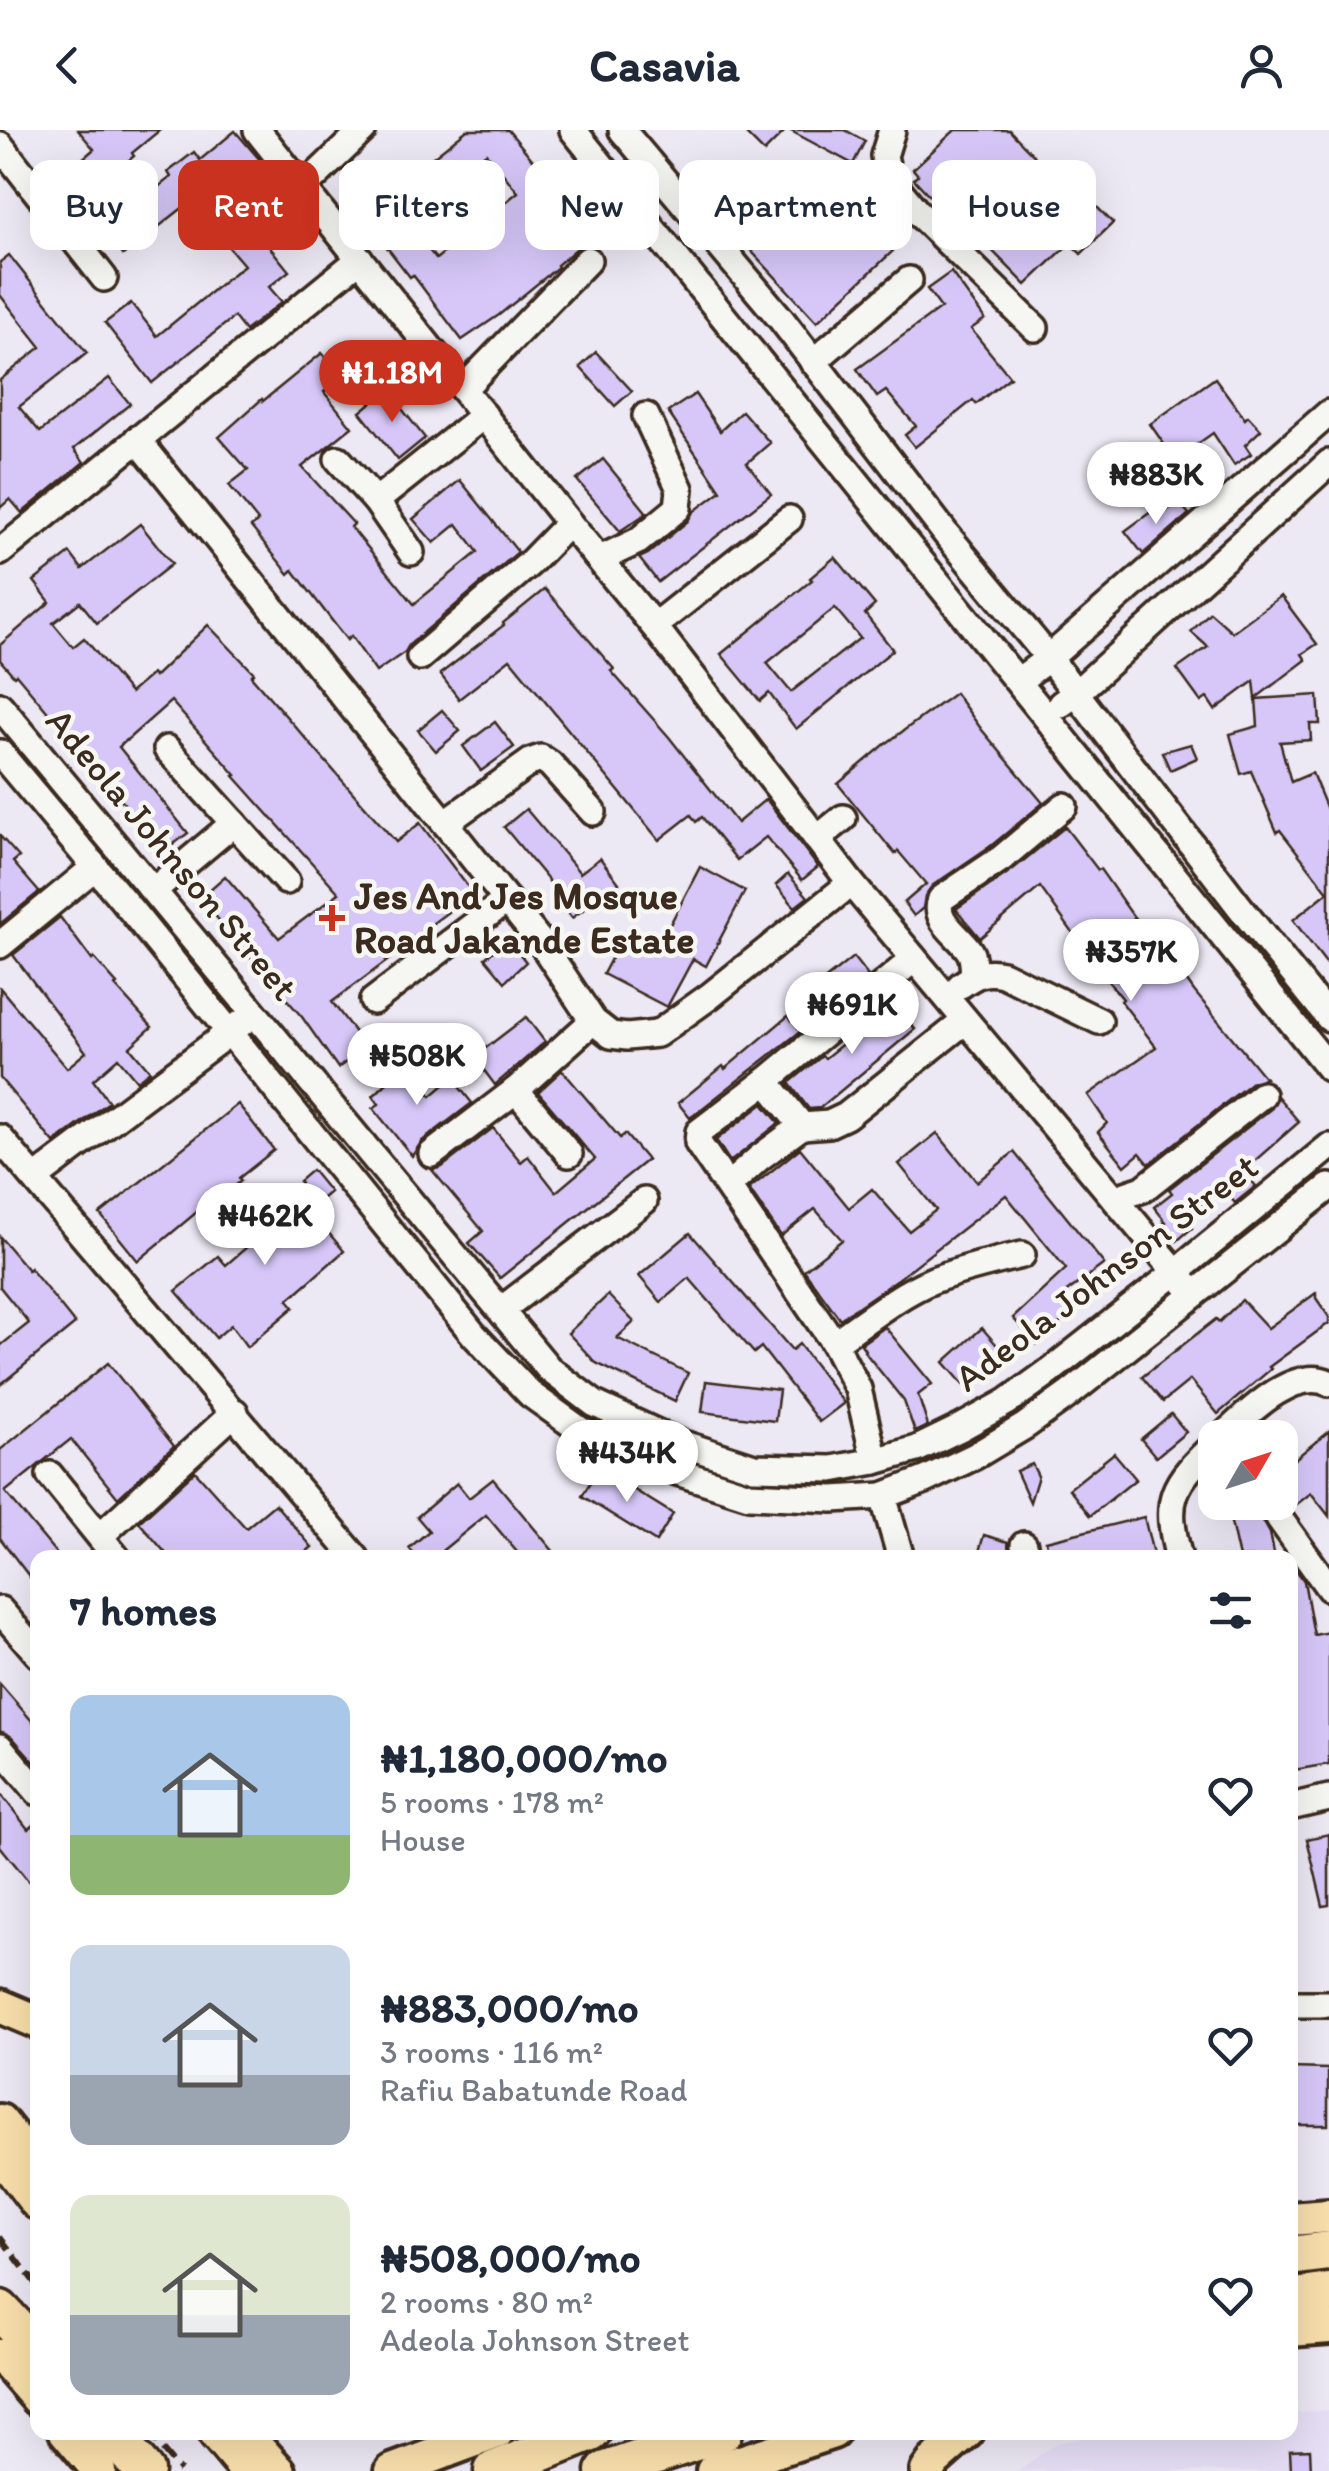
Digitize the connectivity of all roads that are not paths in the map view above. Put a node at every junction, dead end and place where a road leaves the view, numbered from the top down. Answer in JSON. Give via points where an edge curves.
{"nodes":[{"id":1,"x":257,"y":130,"type":"edge"},
{"id":2,"x":363,"y":130,"type":"edge"},
{"id":3,"x":573,"y":130,"type":"edge"},
{"id":4,"x":622,"y":130,"type":"edge"},
{"id":5,"x":892,"y":130,"type":"edge"},
{"id":6,"x":0,"y":145,"type":"edge"},
{"id":7,"x":282,"y":160,"type":"edge"},
{"id":8,"x":319,"y":173,"type":"edge"},
{"id":9,"x":319,"y":206,"type":"edge"},
{"id":10,"x":360,"y":259,"type":"junction"},
{"id":11,"x":588,"y":260,"type":"dead end"},
{"id":12,"x":104,"y":278,"type":"dead end"},
{"id":13,"x":909,"y":280,"type":"dead end"},
{"id":14,"x":1035,"y":328,"type":"dead end"},
{"id":15,"x":813,"y":362,"type":"junction"},
{"id":16,"x":463,"y":388,"type":"junction"},
{"id":17,"x":1329,"y":413,"type":"edge"},
{"id":18,"x":484,"y":415,"type":"junction"},
{"id":19,"x":646,"y":416,"type":"dead end"},
{"id":20,"x":137,"y":439,"type":"junction"},
{"id":21,"x":338,"y":459,"type":"dead end"},
{"id":22,"x":1329,"y":463,"type":"edge"},
{"id":23,"x":376,"y":501,"type":"junction"},
{"id":24,"x":789,"y":518,"type":"dead end"},
{"id":25,"x":569,"y":523,"type":"junction"},
{"id":26,"x":0,"y":552,"type":"edge"},
{"id":27,"x":411,"y":552,"type":"dead end"},
{"id":28,"x":600,"y":559,"type":"junction"},
{"id":29,"x":654,"y":626,"type":"junction"},
{"id":30,"x":420,"y":657,"type":"dead end"},
{"id":31,"x":1050,"y":658,"type":"junction"},
{"id":32,"x":1018,"y":680,"type":"junction"},
{"id":33,"x":1075,"y":694,"type":"junction"},
{"id":34,"x":0,"y":706,"type":"edge"},
{"id":35,"x":1045,"y":715,"type":"junction"},
{"id":36,"x":166,"y":749,"type":"dead end"},
{"id":37,"x":0,"y":754,"type":"edge"},
{"id":38,"x":1064,"y":806,"type":"dead end"},
{"id":39,"x":593,"y":812,"type":"dead end"},
{"id":40,"x":843,"y":818,"type":"dead end"},
{"id":41,"x":234,"y":823,"type":"junction"},
{"id":42,"x":445,"y":823,"type":"junction"},
{"id":43,"x":817,"y":839,"type":"junction"},
{"id":44,"x":94,"y":866,"type":"junction"},
{"id":45,"x":286,"y":881,"type":"dead end"},
{"id":46,"x":851,"y":883,"type":"junction"},
{"id":47,"x":154,"y":890,"type":"junction"},
{"id":48,"x":507,"y":900,"type":"junction"},
{"id":49,"x":0,"y":945,"type":"edge"},
{"id":50,"x":914,"y":959,"type":"junction"},
{"id":51,"x":974,"y":976,"type":"junction"},
{"id":52,"x":945,"y":997,"type":"junction"},
{"id":53,"x":372,"y":1001,"type":"dead end"},
{"id":54,"x":254,"y":1013,"type":"junction"},
{"id":55,"x":1329,"y":1018,"type":"edge"},
{"id":56,"x":1099,"y":1020,"type":"dead end"},
{"id":57,"x":593,"y":1021,"type":"junction"},
{"id":58,"x":965,"y":1021,"type":"junction"},
{"id":59,"x":230,"y":1033,"type":"junction"},
{"id":60,"x":1329,"y":1068,"type":"edge"},
{"id":61,"x":766,"y":1082,"type":"junction"},
{"id":62,"x":516,"y":1090,"type":"junction"},
{"id":63,"x":1262,"y":1095,"type":"dead end"},
{"id":64,"x":802,"y":1126,"type":"junction"},
{"id":65,"x":0,"y":1138,"type":"edge"},
{"id":66,"x":1329,"y":1146,"type":"edge"},
{"id":67,"x":432,"y":1154,"type":"dead end"},
{"id":68,"x":569,"y":1154,"type":"dead end"},
{"id":69,"x":35,"y":1178,"type":"junction"},
{"id":70,"x":728,"y":1186,"type":"junction"},
{"id":71,"x":1329,"y":1187,"type":"edge"},
{"id":72,"x":1116,"y":1198,"type":"junction"},
{"id":73,"x":644,"y":1201,"type":"dead end"},
{"id":74,"x":1022,"y":1255,"type":"dead end"},
{"id":75,"x":1176,"y":1272,"type":"junction"},
{"id":76,"x":1195,"y":1296,"type":"junction"},
{"id":77,"x":501,"y":1310,"type":"junction"},
{"id":78,"x":834,"y":1343,"type":"junction"},
{"id":79,"x":1329,"y":1383,"type":"edge"},
{"id":80,"x":235,"y":1412,"type":"junction"},
{"id":81,"x":1242,"y":1420,"type":"edge"},
{"id":82,"x":1198,"y":1460,"type":"edge"},
{"id":83,"x":875,"y":1461,"type":"junction"},
{"id":84,"x":50,"y":1475,"type":"dead end"},
{"id":85,"x":883,"y":1496,"type":"junction"},
{"id":86,"x":1280,"y":1520,"type":"edge"},
{"id":87,"x":100,"y":1536,"type":"junction"},
{"id":88,"x":111,"y":1550,"type":"edge"},
{"id":89,"x":349,"y":1550,"type":"edge"},
{"id":90,"x":899,"y":1550,"type":"edge"},
{"id":91,"x":1178,"y":1550,"type":"edge"},
{"id":92,"x":1329,"y":1588,"type":"edge"},
{"id":93,"x":0,"y":1610,"type":"edge"},
{"id":94,"x":30,"y":1645,"type":"edge"},
{"id":95,"x":0,"y":1747,"type":"edge"},
{"id":96,"x":30,"y":1783,"type":"edge"},
{"id":97,"x":1329,"y":1798,"type":"edge"},
{"id":98,"x":1298,"y":1805,"type":"edge"},
{"id":99,"x":0,"y":1986,"type":"edge"},
{"id":100,"x":1298,"y":2004,"type":"edge"},
{"id":101,"x":1329,"y":2004,"type":"edge"},
{"id":102,"x":19,"y":2015,"type":"edge"},
{"id":103,"x":0,"y":2121,"type":"edge"},
{"id":104,"x":0,"y":2150,"type":"edge"},
{"id":105,"x":30,"y":2159,"type":"edge"},
{"id":106,"x":0,"y":2179,"type":"edge"},
{"id":107,"x":30,"y":2189,"type":"edge"},
{"id":108,"x":30,"y":2213,"type":"edge"},
{"id":109,"x":1329,"y":2216,"type":"edge"},
{"id":110,"x":1298,"y":2218,"type":"edge"},
{"id":111,"x":1329,"y":2251,"type":"edge"},
{"id":112,"x":1298,"y":2255,"type":"edge"},
{"id":113,"x":0,"y":2290,"type":"edge"},
{"id":114,"x":1329,"y":2294,"type":"edge"},
{"id":115,"x":1298,"y":2297,"type":"edge"},
{"id":116,"x":0,"y":2310,"type":"edge"},
{"id":117,"x":30,"y":2326,"type":"edge"},
{"id":118,"x":1329,"y":2327,"type":"edge"},
{"id":119,"x":1298,"y":2329,"type":"edge"},
{"id":120,"x":0,"y":2355,"type":"edge"},
{"id":121,"x":25,"y":2374,"type":"edge"},
{"id":122,"x":73,"y":2440,"type":"edge"},
{"id":123,"x":120,"y":2440,"type":"edge"},
{"id":124,"x":225,"y":2440,"type":"edge"},
{"id":125,"x":251,"y":2440,"type":"edge"},
{"id":126,"x":428,"y":2440,"type":"edge"},
{"id":127,"x":475,"y":2440,"type":"edge"},
{"id":128,"x":571,"y":2440,"type":"edge"},
{"id":129,"x":698,"y":2440,"type":"edge"},
{"id":130,"x":808,"y":2440,"type":"edge"},
{"id":131,"x":959,"y":2440,"type":"edge"},
{"id":132,"x":396,"y":2469,"type":"edge"},
{"id":133,"x":99,"y":2471,"type":"edge"},
{"id":134,"x":146,"y":2471,"type":"edge"},
{"id":135,"x":250,"y":2471,"type":"edge"},
{"id":136,"x":279,"y":2471,"type":"edge"},
{"id":137,"x":494,"y":2471,"type":"edge"},
{"id":138,"x":606,"y":2471,"type":"edge"},
{"id":139,"x":713,"y":2471,"type":"edge"},
{"id":140,"x":927,"y":2471,"type":"edge"}],
"edges":[{"from":1,"to":7,"type":"street"},
{"from":2,"to":8,"type":"street"},
{"from":3,"to":32,"type":"street"},
{"from":4,"to":15,"type":"street"},
{"from":5,"to":14,"type":"street","via":[[884,156],[898,189]]},
{"from":6,"to":12,"type":"street"},
{"from":9,"to":10,"type":"street"},
{"from":10,"to":16,"type":"street"},
{"from":10,"to":20,"type":"street"},
{"from":11,"to":16,"type":"street"},
{"from":13,"to":15,"type":"street"},
{"from":15,"to":31,"type":"street"},
{"from":16,"to":18,"type":"street"},
{"from":17,"to":31,"type":"street"},
{"from":18,"to":23,"type":"street"},
{"from":18,"to":25,"type":"street"},
{"from":19,"to":28,"type":"street","via":[[680,488],[678,508],[638,541]]},
{"from":20,"to":26,"type":"street"},
{"from":20,"to":42,"type":"street"},
{"from":21,"to":23,"type":"street"},
{"from":22,"to":33,"type":"street"},
{"from":23,"to":27,"type":"street"},
{"from":24,"to":29,"type":"street"},
{"from":25,"to":28,"type":"street"},
{"from":25,"to":30,"type":"street"},
{"from":28,"to":29,"type":"street"},
{"from":29,"to":43,"type":"street"},
{"from":31,"to":32,"type":"street"},
{"from":31,"to":33,"type":"street"},
{"from":32,"to":35,"type":"street"},
{"from":33,"to":35,"type":"street"},
{"from":33,"to":55,"type":"street"},
{"from":34,"to":47,"type":"street","name":"Adeola Johnson Street"},
{"from":35,"to":60,"type":"street"},
{"from":36,"to":41,"type":"street"},
{"from":37,"to":44,"type":"street","name":"Adeola Johnson Street"},
{"from":38,"to":51,"type":"street","via":[[940,899],[939,915],[973,956]]},
{"from":39,"to":42,"type":"street","via":[[541,758]]},
{"from":40,"to":43,"type":"street"},
{"from":41,"to":45,"type":"street"},
{"from":41,"to":47,"type":"street"},
{"from":42,"to":48,"type":"street"},
{"from":43,"to":46,"type":"street"},
{"from":44,"to":49,"type":"street"},
{"from":44,"to":59,"type":"street","name":"Adeola Johnson Street"},
{"from":46,"to":50,"type":"street"},
{"from":46,"to":57,"type":"street","via":[[657,1034],[610,1035]]},
{"from":47,"to":54,"type":"street","name":"Adeola Johnson Street"},
{"from":48,"to":53,"type":"street"},
{"from":48,"to":57,"type":"street"},
{"from":50,"to":52,"type":"street"},
{"from":50,"to":61,"type":"street"},
{"from":51,"to":52,"type":"street"},
{"from":51,"to":56,"type":"street","via":[[1003,974]]},
{"from":52,"to":58,"type":"street"},
{"from":54,"to":59,"type":"street"},
{"from":54,"to":77,"type":"street","name":"Adeola Johnson Street"},
{"from":57,"to":62,"type":"street"},
{"from":58,"to":64,"type":"street","via":[[846,1116]]},
{"from":58,"to":72,"type":"street"},
{"from":59,"to":69,"type":"street"},
{"from":59,"to":85,"type":"street","name":"Adeola Johnson Street","via":[[474,1335],[530,1394],[580,1430],[749,1496]]},
{"from":61,"to":64,"type":"street"},
{"from":61,"to":70,"type":"street","via":[[700,1132],[698,1143]]},
{"from":62,"to":67,"type":"street"},
{"from":62,"to":68,"type":"street"},
{"from":63,"to":72,"type":"street","via":[[1143,1189]]},
{"from":64,"to":70,"type":"street"},
{"from":65,"to":69,"type":"street"},
{"from":66,"to":75,"type":"street","name":"Adeola Johnson Street"},
{"from":69,"to":80,"type":"street"},
{"from":70,"to":78,"type":"street"},
{"from":71,"to":76,"type":"street","name":"Adeola Johnson Street"},
{"from":72,"to":75,"type":"street"},
{"from":73,"to":77,"type":"street"},
{"from":74,"to":78,"type":"street","via":[[929,1282]]},
{"from":75,"to":76,"type":"street"},
{"from":75,"to":83,"type":"street","name":"Adeola Johnson Street","via":[[1007,1402]]},
{"from":76,"to":85,"type":"street","name":"Adeola Johnson Street","via":[[1025,1426]]},
{"from":77,"to":83,"type":"street","name":"Adeola Johnson Street","via":[[549,1368],[595,1404],[677,1442],[754,1467],[832,1469]]},
{"from":78,"to":83,"type":"street","via":[[858,1388]]},
{"from":79,"to":81,"type":"street","via":[[1296,1382]]},
{"from":80,"to":87,"type":"street"},
{"from":80,"to":89,"type":"street"},
{"from":82,"to":91,"type":"street","via":[[1170,1504]]},
{"from":84,"to":87,"type":"street"},
{"from":85,"to":90,"type":"street"},
{"from":86,"to":92,"type":"street"},
{"from":87,"to":88,"type":"street"},
{"from":93,"to":94,"type":"street"},
{"from":95,"to":96,"type":"street"},
{"from":97,"to":98,"type":"street"},
{"from":99,"to":102,"type":"street"},
{"from":100,"to":101,"type":"street"},
{"from":103,"to":105,"type":"main road"},
{"from":104,"to":107,"type":"highway"},
{"from":106,"to":108,"type":"street"},
{"from":109,"to":110,"type":"main road"},
{"from":111,"to":112,"type":"highway"},
{"from":113,"to":117,"type":"street"},
{"from":114,"to":115,"type":"highway"},
{"from":116,"to":121,"type":"highway"},
{"from":118,"to":119,"type":"main road"},
{"from":120,"to":121,"type":"main road"},
{"from":122,"to":133,"type":"main road"},
{"from":123,"to":134,"type":"highway"},
{"from":124,"to":135,"type":"highway"},
{"from":125,"to":136,"type":"main road"},
{"from":126,"to":132,"type":"main road"},
{"from":127,"to":132,"type":"main road"},
{"from":128,"to":137,"type":"highway"},
{"from":129,"to":138,"type":"highway"},
{"from":130,"to":139,"type":"main road"},
{"from":131,"to":140,"type":"main road"}]}
